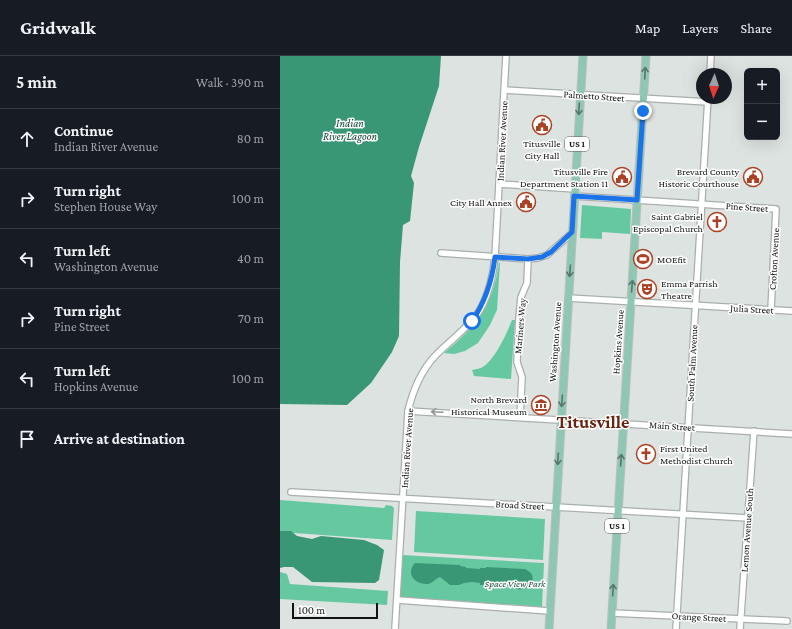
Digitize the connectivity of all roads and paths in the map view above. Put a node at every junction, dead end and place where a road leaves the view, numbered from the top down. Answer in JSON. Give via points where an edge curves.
{"nodes":[{"id":1,"x":506,"y":56,"type":"edge"},
{"id":2,"x":583,"y":56,"type":"edge"},
{"id":3,"x":646,"y":56,"type":"edge"},
{"id":4,"x":711,"y":56,"type":"edge"},
{"id":5,"x":710,"y":68,"type":"edge"},
{"id":6,"x":505,"y":90,"type":"junction"},
{"id":7,"x":580,"y":95,"type":"junction"},
{"id":8,"x":644,"y":98,"type":"junction"},
{"id":9,"x":696,"y":100,"type":"edge"},
{"id":10,"x":708,"y":104,"type":"edge"},
{"id":11,"x":499,"y":184,"type":"junction"},
{"id":12,"x":575,"y":193,"type":"junction"},
{"id":13,"x":637,"y":200,"type":"junction"},
{"id":14,"x":702,"y":204,"type":"junction"},
{"id":15,"x":776,"y":209,"type":"joint"},
{"id":16,"x":572,"y":232,"type":"junction"},
{"id":17,"x":441,"y":253,"type":"dead end"},
{"id":18,"x":495,"y":257,"type":"junction"},
{"id":19,"x":528,"y":259,"type":"junction"},
{"id":20,"x":568,"y":298,"type":"junction"},
{"id":21,"x":631,"y":302,"type":"junction"},
{"id":22,"x":695,"y":306,"type":"junction"},
{"id":23,"x":771,"y":310,"type":"junction"},
{"id":24,"x":792,"y":311,"type":"edge"},
{"id":25,"x":408,"y":411,"type":"junction"},
{"id":26,"x":520,"y":417,"type":"junction"},
{"id":27,"x":560,"y":420,"type":"junction"},
{"id":28,"x":624,"y":423,"type":"junction"},
{"id":29,"x":688,"y":427,"type":"junction"},
{"id":30,"x":754,"y":431,"type":"junction"},
{"id":31,"x":792,"y":434,"type":"edge"},
{"id":32,"x":291,"y":492,"type":"dead end"},
{"id":33,"x":404,"y":498,"type":"junction"},
{"id":34,"x":555,"y":507,"type":"junction"},
{"id":35,"x":618,"y":511,"type":"junction"},
{"id":36,"x":683,"y":514,"type":"junction"},
{"id":37,"x":748,"y":518,"type":"junction"},
{"id":38,"x":397,"y":600,"type":"junction"},
{"id":39,"x":550,"y":611,"type":"junction"},
{"id":40,"x":612,"y":613,"type":"junction"},
{"id":41,"x":676,"y":615,"type":"junction"},
{"id":42,"x":740,"y":619,"type":"junction"},
{"id":43,"x":787,"y":622,"type":"dead end"},
{"id":44,"x":395,"y":629,"type":"edge"},
{"id":45,"x":549,"y":629,"type":"edge"},
{"id":46,"x":611,"y":629,"type":"edge"},
{"id":47,"x":676,"y":629,"type":"edge"},
{"id":48,"x":740,"y":629,"type":"edge"}],
"edges":[{"from":1,"to":6,"type":"street","name":"Indian River Avenue"},
{"from":2,"to":7,"type":"main road","name":"Washington Avenue","number":"US 1"},
{"from":8,"to":3,"type":"main road","name":"Hopkins Avenue","number":"US 1","one_way":true},
{"from":4,"to":5,"type":"street"},
{"from":6,"to":7,"type":"street","name":"Palmetto Street"},
{"from":6,"to":11,"type":"street","name":"Indian River Avenue"},
{"from":7,"to":8,"type":"street","name":"Palmetto Street"},
{"from":7,"to":12,"type":"main road","name":"Washington Avenue","number":"US 1","one_way":true},
{"from":8,"to":9,"type":"street","name":"Palmetto Street"},
{"from":8,"to":13,"type":"main road","name":"Hopkins Avenue","number":"US 1"},
{"from":10,"to":14,"type":"street","name":"South Palm Avenue"},
{"from":11,"to":12,"type":"street","name":"Pine Street"},
{"from":11,"to":18,"type":"street","name":"Indian River Avenue"},
{"from":12,"to":13,"type":"street","name":"Pine Street"},
{"from":12,"to":16,"type":"main road","name":"Washington Avenue","number":"US 1"},
{"from":13,"to":14,"type":"street","name":"Pine Street"},
{"from":21,"to":13,"type":"main road","name":"Hopkins Avenue","number":"US 1","one_way":true},
{"from":14,"to":15,"type":"street","name":"Pine Street"},
{"from":14,"to":22,"type":"street","name":"South Palm Avenue"},
{"from":15,"to":23,"type":"street","name":"Crofton Avenue"},
{"from":16,"to":19,"type":"street","via":[[547,255]]},
{"from":16,"to":20,"type":"main road","name":"Washington Avenue","number":"US 1","one_way":true},
{"from":17,"to":18,"type":"street"},
{"from":18,"to":19,"type":"street"},
{"from":18,"to":25,"type":"street","name":"Indian River Avenue","via":[[487,295],[480,310],[468,326],[434,356],[420,375]]},
{"from":19,"to":26,"type":"street","name":"Mariners Way","via":[[527,283],[521,297],[518,326],[517,362],[522,377]]},
{"from":20,"to":21,"type":"street","name":"Julia Street"},
{"from":20,"to":27,"type":"main road","name":"Washington Avenue","number":"US 1","one_way":true},
{"from":21,"to":22,"type":"street","name":"Julia Street"},
{"from":21,"to":28,"type":"main road","name":"Hopkins Avenue","number":"US 1"},
{"from":22,"to":23,"type":"street","name":"Julia Street"},
{"from":22,"to":29,"type":"street","name":"South Palm Avenue"},
{"from":23,"to":24,"type":"street","name":"Julia Street"},
{"from":26,"to":25,"type":"street","name":"Main Street","one_way":true},
{"from":25,"to":33,"type":"street","name":"Indian River Avenue"},
{"from":26,"to":27,"type":"street","name":"Main Street"},
{"from":27,"to":28,"type":"street","name":"Main Street"},
{"from":27,"to":34,"type":"main road","name":"Washington Avenue","number":"US 1","one_way":true},
{"from":28,"to":29,"type":"street","name":"Main Street"},
{"from":35,"to":28,"type":"main road","name":"Hopkins Avenue","number":"US 1","one_way":true},
{"from":29,"to":30,"type":"street","name":"Main Street"},
{"from":29,"to":36,"type":"street","name":"South Palm Avenue"},
{"from":30,"to":31,"type":"street","name":"Main Street"},
{"from":30,"to":37,"type":"street","name":"Lemon Avenue South"},
{"from":32,"to":33,"type":"street","name":"Broad Street"},
{"from":33,"to":34,"type":"street","name":"Broad Street"},
{"from":33,"to":38,"type":"street","name":"Indian River Avenue"},
{"from":34,"to":35,"type":"street","name":"Broad Street"},
{"from":34,"to":39,"type":"main road","name":"Washington Avenue","number":"US 1"},
{"from":35,"to":36,"type":"street","name":"Broad Street"},
{"from":40,"to":35,"type":"main road","name":"Hopkins Avenue","number":"US 1","one_way":true},
{"from":36,"to":37,"type":"street","name":"Broad Street"},
{"from":36,"to":41,"type":"street","name":"South Palm Avenue"},
{"from":37,"to":42,"type":"street","name":"Lemon Avenue South"},
{"from":38,"to":39,"type":"street"},
{"from":38,"to":44,"type":"street","name":"Indian River Avenue"},
{"from":39,"to":45,"type":"main road","name":"Washington Avenue","number":"US 1"},
{"from":40,"to":41,"type":"street","name":"Orange Street"},
{"from":40,"to":46,"type":"main road","name":"Hopkins Avenue","number":"US 1"},
{"from":41,"to":42,"type":"street","name":"Orange Street"},
{"from":41,"to":47,"type":"street","name":"South Palm Avenue"},
{"from":42,"to":43,"type":"street","name":"Orange Street"},
{"from":42,"to":48,"type":"street","name":"Lemon Avenue South"}]}
